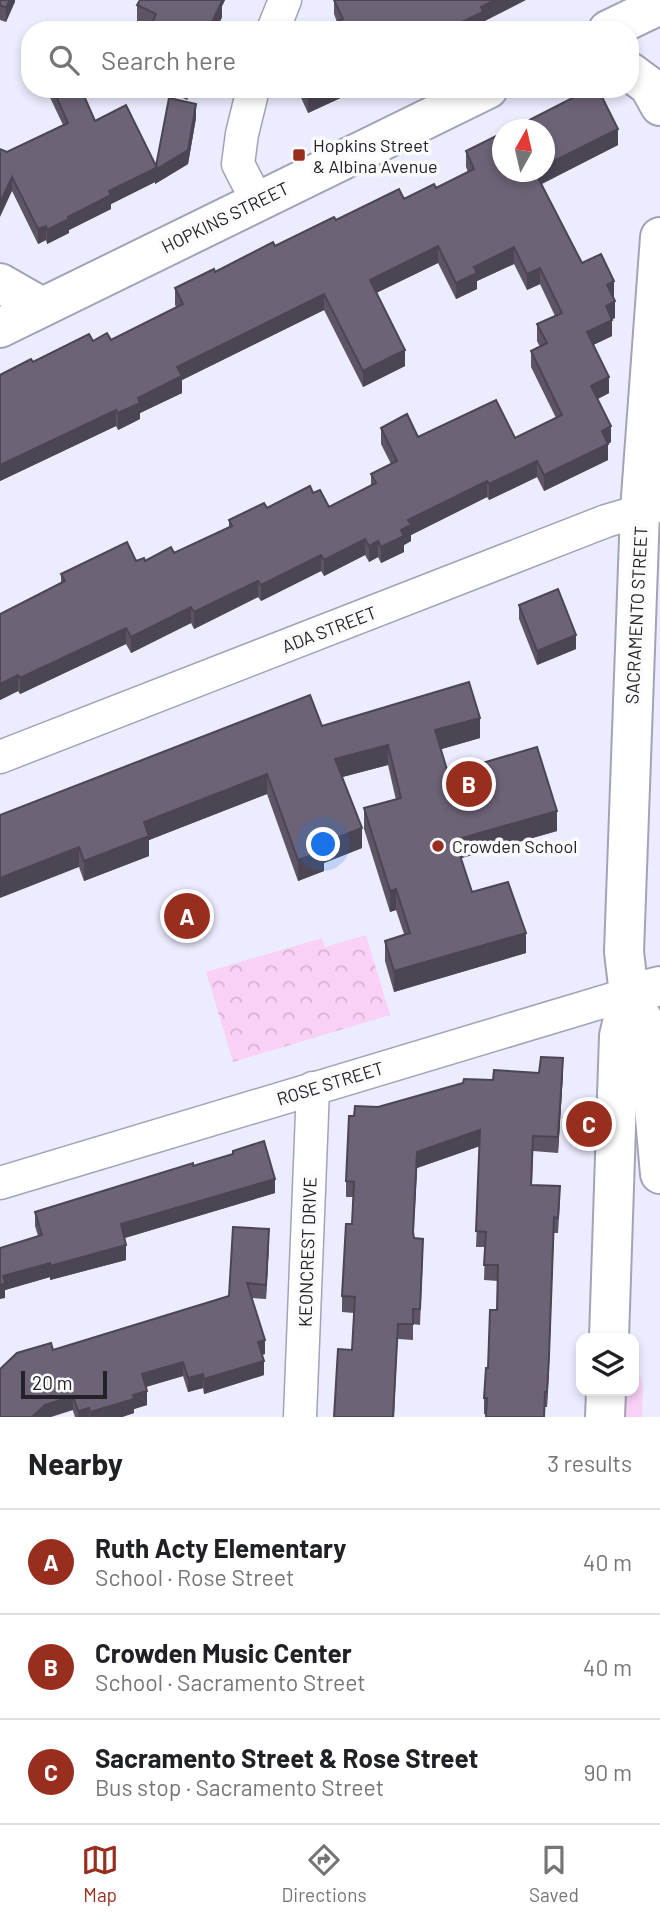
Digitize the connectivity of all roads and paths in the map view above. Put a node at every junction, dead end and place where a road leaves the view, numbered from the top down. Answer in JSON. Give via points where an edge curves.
{"nodes":[{"id":1,"x":285,"y":0,"type":"edge"},
{"id":2,"x":660,"y":5,"type":"edge"},
{"id":3,"x":660,"y":10,"type":"edge"},
{"id":4,"x":277,"y":21,"type":"edge"},
{"id":5,"x":627,"y":21,"type":"edge"},
{"id":6,"x":639,"y":79,"type":"edge"},
{"id":7,"x":251,"y":98,"type":"edge"},
{"id":8,"x":469,"y":98,"type":"edge"},
{"id":9,"x":660,"y":106,"type":"edge"},
{"id":10,"x":257,"y":201,"type":"junction"},
{"id":11,"x":660,"y":237,"type":"edge"},
{"id":12,"x":0,"y":283,"type":"edge"},
{"id":13,"x":42,"y":307,"type":"junction"},
{"id":14,"x":0,"y":328,"type":"edge"},
{"id":15,"x":650,"y":508,"type":"edge"},
{"id":16,"x":0,"y":757,"type":"edge"},
{"id":17,"x":644,"y":990,"type":"edge"},
{"id":18,"x":313,"y":1088,"type":"junction"},
{"id":19,"x":660,"y":1174,"type":"edge"},
{"id":20,"x":0,"y":1183,"type":"edge"},
{"id":21,"x":609,"y":1333,"type":"edge"},
{"id":22,"x":606,"y":1396,"type":"edge"},
{"id":23,"x":293,"y":1415,"type":"edge"},
{"id":24,"x":605,"y":1417,"type":"edge"}],
"edges":[{"from":1,"to":4,"type":"street"},
{"from":2,"to":3,"type":"street"},
{"from":2,"to":5,"type":"street"},
{"from":6,"to":9,"type":"street"},
{"from":7,"to":10,"type":"street","via":[[238,164]]},
{"from":8,"to":10,"type":"street","name":"HOPKINS STREET"},
{"from":10,"to":13,"type":"street","name":"HOPKINS STREET"},
{"from":11,"to":15,"type":"street","name":"SACRAMENTO STREET"},
{"from":12,"to":13,"type":"street"},
{"from":13,"to":14,"type":"street","name":"HOPKINS STREET"},
{"from":15,"to":16,"type":"street","name":"ADA STREET","via":[[606,521]]},
{"from":15,"to":17,"type":"street","name":"SACRAMENTO STREET","via":[[624,952]]},
{"from":17,"to":18,"type":"street","name":"ROSE STREET"},
{"from":17,"to":19,"type":"street","name":"SACRAMENTO STREET"},
{"from":17,"to":21,"type":"street","name":"SACRAMENTO STREET","via":[[619,1036]]},
{"from":18,"to":20,"type":"street","name":"ROSE STREET"},
{"from":18,"to":23,"type":"street","name":"KEONCREST DRIVE"},
{"from":22,"to":24,"type":"street"}]}
